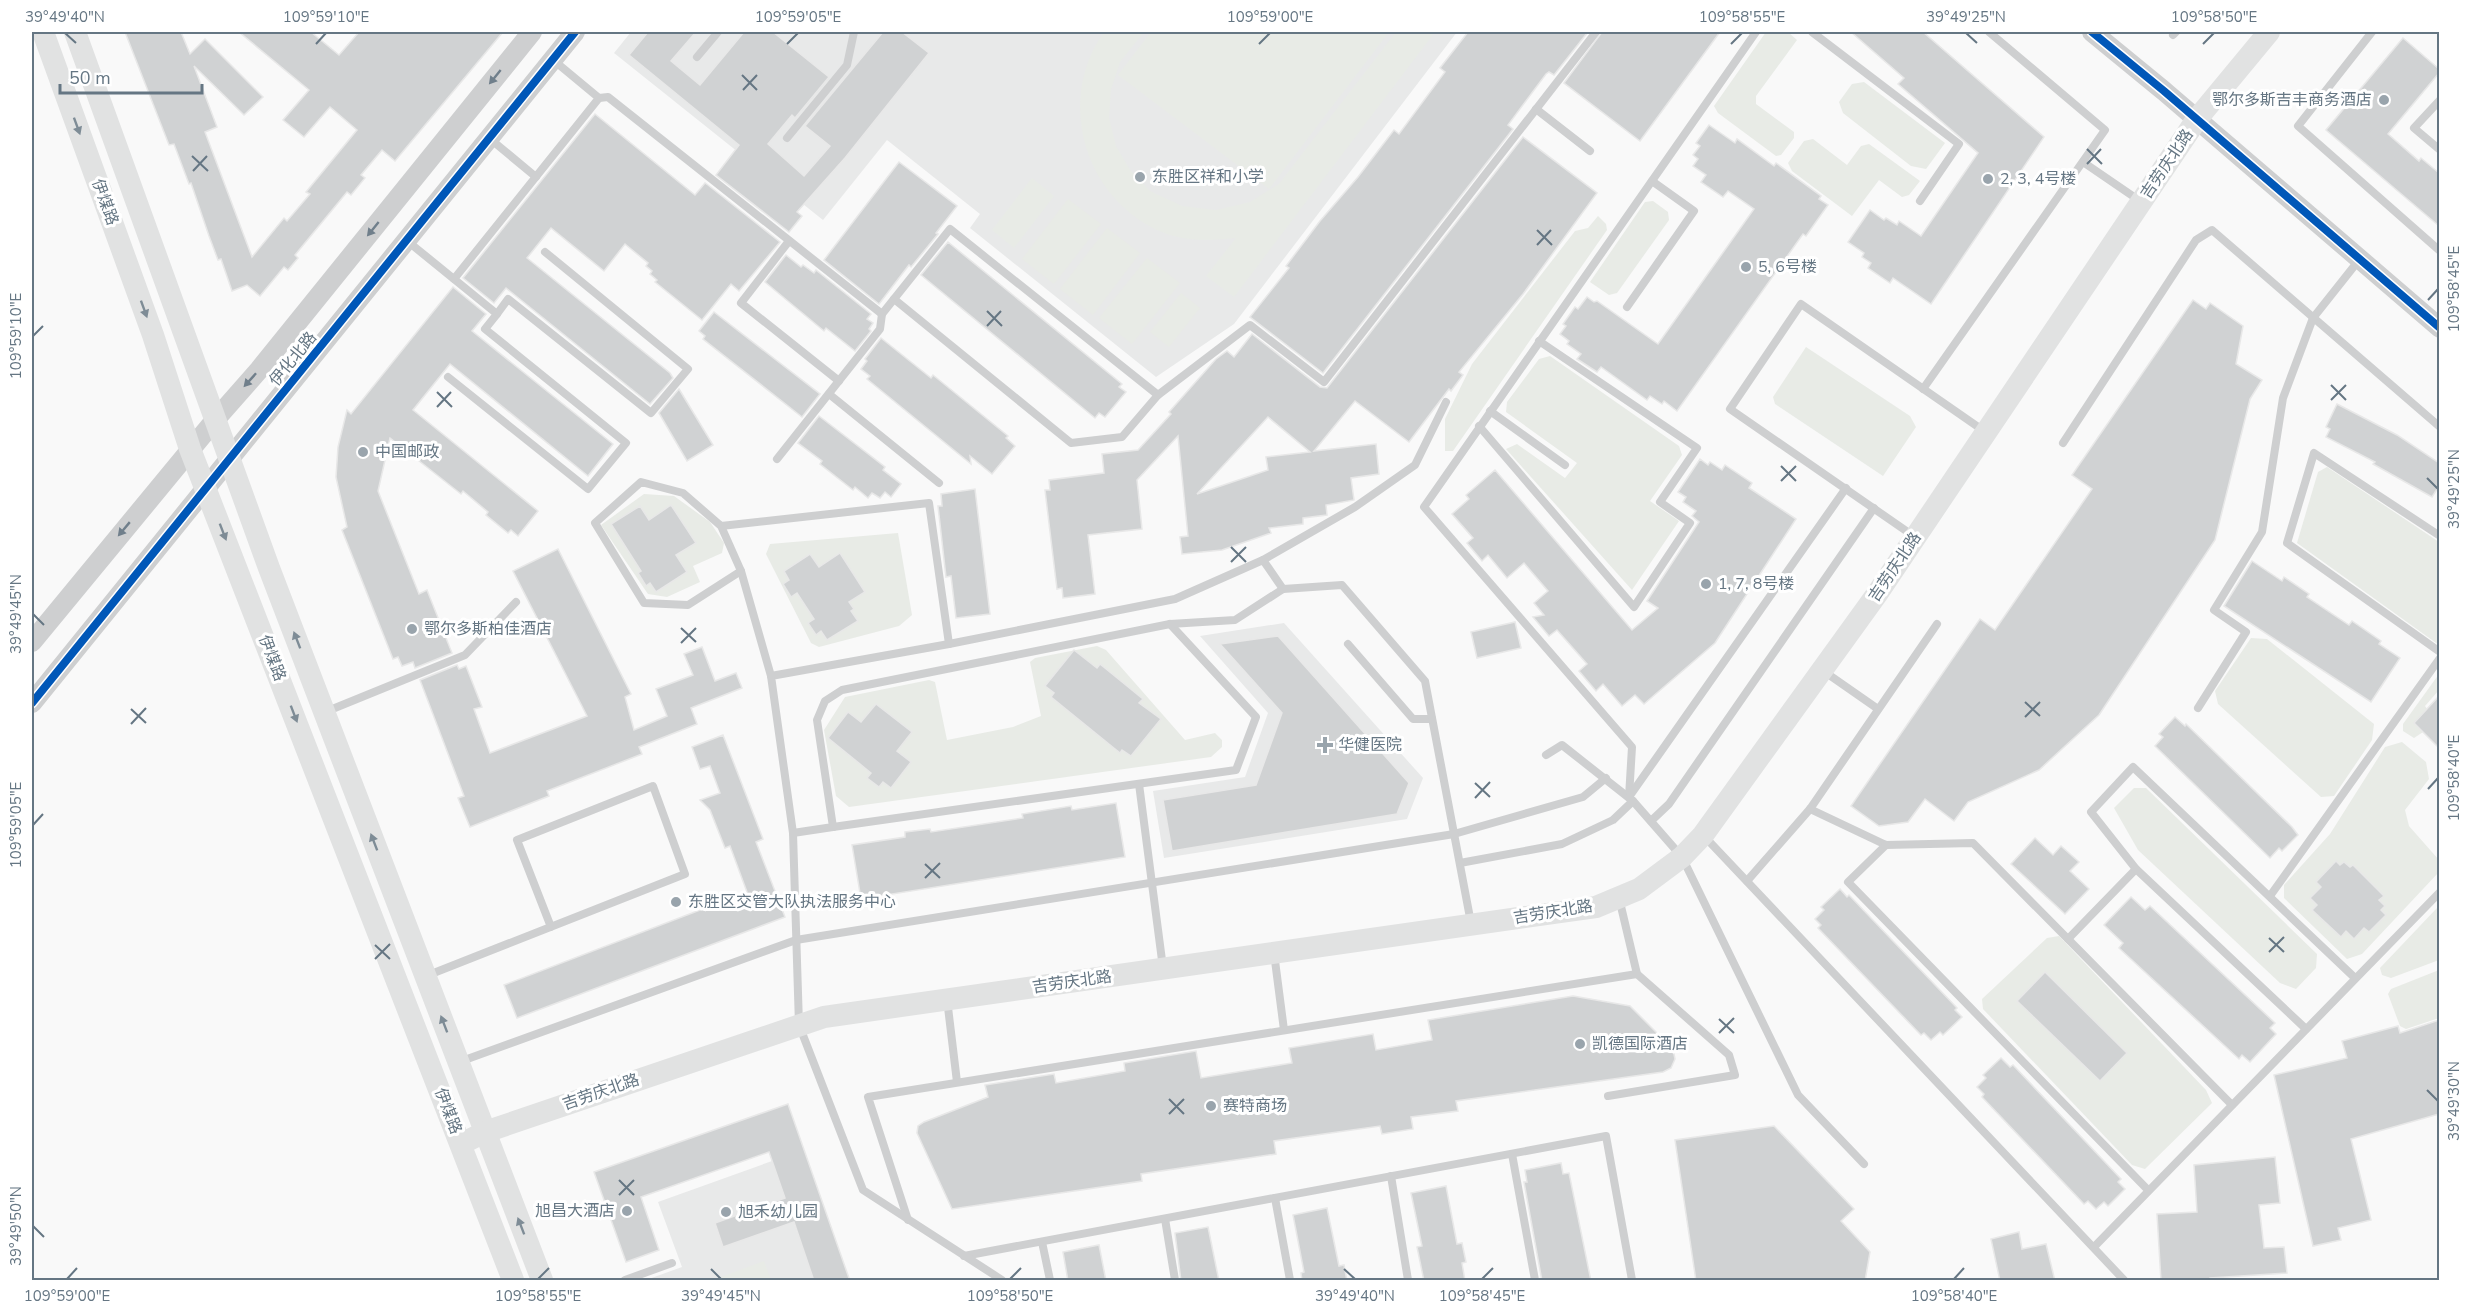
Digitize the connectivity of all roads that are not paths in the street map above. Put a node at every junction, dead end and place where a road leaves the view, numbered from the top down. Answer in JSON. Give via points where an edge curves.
{"nodes":[{"id":1,"x":42,"y":32,"type":"edge"},
{"id":2,"x":75,"y":32,"type":"edge"},
{"id":3,"x":532,"y":32,"type":"edge"},
{"id":4,"x":575,"y":32,"type":"edge"},
{"id":5,"x":718,"y":32,"type":"edge"},
{"id":6,"x":1596,"y":32,"type":"edge"},
{"id":7,"x":1756,"y":32,"type":"edge"},
{"id":8,"x":1812,"y":32,"type":"edge"},
{"id":9,"x":1989,"y":32,"type":"edge"},
{"id":10,"x":2092,"y":32,"type":"edge"},
{"id":11,"x":2269,"y":32,"type":"edge"},
{"id":12,"x":2372,"y":32,"type":"edge"},
{"id":13,"x":851,"y":33,"type":"edge"},
{"id":14,"x":697,"y":57,"type":"dead end"},
{"id":15,"x":552,"y":59,"type":"junction"},
{"id":16,"x":600,"y":98,"type":"junction"},
{"id":17,"x":2439,"y":100,"type":"edge"},
{"id":18,"x":1536,"y":109,"type":"junction"},
{"id":19,"x":2197,"y":119,"type":"junction"},
{"id":20,"x":489,"y":138,"type":"junction"},
{"id":21,"x":787,"y":138,"type":"dead end"},
{"id":22,"x":2439,"y":150,"type":"edge"},
{"id":23,"x":1590,"y":151,"type":"dead end"},
{"id":24,"x":2083,"y":162,"type":"junction"},
{"id":25,"x":536,"y":177,"type":"junction"},
{"id":26,"x":1652,"y":181,"type":"junction"},
{"id":27,"x":1920,"y":201,"type":"dead end"},
{"id":28,"x":2141,"y":201,"type":"junction"},
{"id":29,"x":406,"y":240,"type":"junction"},
{"id":30,"x":789,"y":241,"type":"junction"},
{"id":31,"x":2439,"y":251,"type":"edge"},
{"id":32,"x":545,"y":252,"type":"dead end"},
{"id":33,"x":2360,"y":259,"type":"junction"},
{"id":34,"x":454,"y":279,"type":"junction"},
{"id":35,"x":894,"y":299,"type":"junction"},
{"id":36,"x":1627,"y":307,"type":"dead end"},
{"id":37,"x":497,"y":314,"type":"junction"},
{"id":38,"x":882,"y":314,"type":"junction"},
{"id":39,"x":2313,"y":318,"type":"junction"},
{"id":40,"x":2439,"y":328,"type":"edge"},
{"id":41,"x":1539,"y":341,"type":"junction"},
{"id":42,"x":448,"y":377,"type":"dead end"},
{"id":43,"x":839,"y":381,"type":"junction"},
{"id":44,"x":1923,"y":389,"type":"junction"},
{"id":45,"x":829,"y":394,"type":"junction"},
{"id":46,"x":1158,"y":395,"type":"junction"},
{"id":47,"x":1446,"y":402,"type":"dead end"},
{"id":48,"x":1490,"y":411,"type":"junction"},
{"id":49,"x":214,"y":420,"type":"junction"},
{"id":50,"x":1479,"y":426,"type":"junction"},
{"id":51,"x":2439,"y":427,"type":"edge"},
{"id":52,"x":1986,"y":433,"type":"junction"},
{"id":53,"x":2063,"y":443,"type":"dead end"},
{"id":54,"x":190,"y":449,"type":"junction"},
{"id":55,"x":229,"y":458,"type":"junction"},
{"id":56,"x":777,"y":459,"type":"dead end"},
{"id":57,"x":1565,"y":465,"type":"dead end"},
{"id":58,"x":939,"y":483,"type":"dead end"},
{"id":59,"x":205,"y":488,"type":"junction"},
{"id":60,"x":1846,"y":488,"type":"junction"},
{"id":61,"x":1874,"y":508,"type":"junction"},
{"id":62,"x":721,"y":526,"type":"junction"},
{"id":63,"x":2439,"y":536,"type":"edge"},
{"id":64,"x":1916,"y":537,"type":"junction"},
{"id":65,"x":1263,"y":560,"type":"junction"},
{"id":66,"x":741,"y":571,"type":"junction"},
{"id":67,"x":1283,"y":589,"type":"junction"},
{"id":68,"x":516,"y":602,"type":"dead end"},
{"id":69,"x":1170,"y":624,"type":"junction"},
{"id":70,"x":1937,"y":624,"type":"dead end"},
{"id":71,"x":32,"y":642,"type":"edge"},
{"id":72,"x":949,"y":644,"type":"junction"},
{"id":73,"x":1348,"y":644,"type":"dead end"},
{"id":74,"x":2439,"y":652,"type":"edge"},
{"id":75,"x":2439,"y":658,"type":"edge"},
{"id":76,"x":1822,"y":670,"type":"junction"},
{"id":77,"x":771,"y":676,"type":"junction"},
{"id":78,"x":32,"y":703,"type":"edge"},
{"id":79,"x":2198,"y":708,"type":"dead end"},
{"id":80,"x":1878,"y":709,"type":"junction"},
{"id":81,"x":325,"y":712,"type":"junction"},
{"id":82,"x":1432,"y":719,"type":"junction"},
{"id":83,"x":1546,"y":755,"type":"dead end"},
{"id":84,"x":1606,"y":778,"type":"junction"},
{"id":85,"x":1139,"y":784,"type":"junction"},
{"id":86,"x":1631,"y":799,"type":"junction"},
{"id":87,"x":1810,"y":809,"type":"junction"},
{"id":88,"x":1651,"y":821,"type":"junction"},
{"id":89,"x":833,"y":827,"type":"junction"},
{"id":90,"x":793,"y":833,"type":"junction"},
{"id":91,"x":1454,"y":834,"type":"junction"},
{"id":92,"x":1703,"y":835,"type":"junction"},
{"id":93,"x":1886,"y":845,"type":"junction"},
{"id":94,"x":1682,"y":857,"type":"junction"},
{"id":95,"x":1460,"y":863,"type":"junction"},
{"id":96,"x":2136,"y":869,"type":"junction"},
{"id":97,"x":1747,"y":881,"type":"junction"},
{"id":98,"x":1152,"y":882,"type":"junction"},
{"id":99,"x":2439,"y":892,"type":"edge"},
{"id":100,"x":2270,"y":896,"type":"junction"},
{"id":101,"x":1619,"y":897,"type":"junction"},
{"id":102,"x":1472,"y":925,"type":"junction"},
{"id":103,"x":550,"y":927,"type":"junction"},
{"id":104,"x":2068,"y":939,"type":"junction"},
{"id":105,"x":796,"y":940,"type":"junction"},
{"id":106,"x":1274,"y":953,"type":"junction"},
{"id":107,"x":1163,"y":968,"type":"junction"},
{"id":108,"x":1636,"y":974,"type":"junction"},
{"id":109,"x":426,"y":976,"type":"junction"},
{"id":110,"x":2355,"y":978,"type":"junction"},
{"id":111,"x":947,"y":999,"type":"junction"},
{"id":112,"x":799,"y":1025,"type":"junction"},
{"id":113,"x":2306,"y":1029,"type":"junction"},
{"id":114,"x":1284,"y":1030,"type":"junction"},
{"id":115,"x":458,"y":1062,"type":"junction"},
{"id":116,"x":957,"y":1083,"type":"junction"},
{"id":117,"x":1608,"y":1096,"type":"dead end"},
{"id":118,"x":2232,"y":1105,"type":"junction"},
{"id":119,"x":485,"y":1132,"type":"junction"},
{"id":120,"x":461,"y":1144,"type":"junction"},
{"id":121,"x":1512,"y":1154,"type":"junction"},
{"id":122,"x":1864,"y":1164,"type":"dead end"},
{"id":123,"x":1390,"y":1176,"type":"junction"},
{"id":124,"x":2148,"y":1190,"type":"junction"},
{"id":125,"x":1275,"y":1198,"type":"junction"},
{"id":126,"x":1165,"y":1219,"type":"junction"},
{"id":127,"x":908,"y":1220,"type":"junction"},
{"id":128,"x":1042,"y":1242,"type":"junction"},
{"id":129,"x":2094,"y":1247,"type":"junction"},
{"id":130,"x":964,"y":1256,"type":"junction"},
{"id":131,"x":672,"y":1263,"type":"dead end"},
{"id":132,"x":513,"y":1281,"type":"edge"},
{"id":133,"x":542,"y":1281,"type":"edge"},
{"id":134,"x":625,"y":1281,"type":"edge"},
{"id":135,"x":1002,"y":1281,"type":"edge"},
{"id":136,"x":1050,"y":1281,"type":"edge"},
{"id":137,"x":1175,"y":1281,"type":"edge"},
{"id":138,"x":1290,"y":1281,"type":"edge"},
{"id":139,"x":1408,"y":1281,"type":"edge"},
{"id":140,"x":1535,"y":1281,"type":"edge"},
{"id":141,"x":1632,"y":1281,"type":"edge"},
{"id":142,"x":2124,"y":1281,"type":"edge"}],
"edges":[{"from":1,"to":54,"type":"main road","name":"伊煤路","one_way":true,"via":[[153,335]]},
{"from":2,"to":49,"type":"main road","name":"伊煤路"},
{"from":3,"to":49,"type":"street","name":"伊化北路","one_way":true},
{"from":4,"to":15,"type":"street","name":"伊化北路"},
{"from":5,"to":14,"type":"lane"},
{"from":6,"to":18,"type":"lane"},
{"from":7,"to":26,"type":"lane"},
{"from":8,"to":27,"type":"lane","via":[[1959,144]]},
{"from":9,"to":24,"type":"lane","via":[[2105,130]]},
{"from":10,"to":19,"type":"street"},
{"from":11,"to":19,"type":"main road","name":"吉劳庆北路"},
{"from":12,"to":31,"type":"lane","via":[[2298,126]]},
{"from":13,"to":21,"type":"lane","via":[[847,65]]},
{"from":15,"to":16,"type":"lane"},
{"from":15,"to":20,"type":"street","name":"伊化北路"},
{"from":16,"to":25,"type":"lane"},
{"from":16,"to":30,"type":"lane","via":[[608,97]]},
{"from":17,"to":22,"type":"lane","via":[[2414,128]]},
{"from":18,"to":23,"type":"lane"},
{"from":18,"to":46,"type":"lane","via":[[1324,382],[1250,325]]},
{"from":19,"to":28,"type":"main road","name":"吉劳庆北路"},
{"from":19,"to":33,"type":"street"},
{"from":20,"to":25,"type":"lane"},
{"from":20,"to":29,"type":"street","name":"伊化北路"},
{"from":24,"to":28,"type":"lane"},
{"from":24,"to":44,"type":"lane"},
{"from":25,"to":34,"type":"lane"},
{"from":26,"to":36,"type":"lane","via":[[1694,211]]},
{"from":26,"to":41,"type":"lane"},
{"from":28,"to":52,"type":"main road","name":"吉劳庆北路"},
{"from":29,"to":34,"type":"lane"},
{"from":29,"to":55,"type":"street","name":"伊化北路"},
{"from":30,"to":38,"type":"lane"},
{"from":30,"to":43,"type":"lane","via":[[741,303]]},
{"from":32,"to":37,"type":"lane","via":[[688,369],[651,413],[508,299]]},
{"from":33,"to":39,"type":"lane"},
{"from":33,"to":40,"type":"street"},
{"from":34,"to":37,"type":"lane"},
{"from":35,"to":38,"type":"lane"},
{"from":35,"to":46,"type":"lane","via":[[1071,443],[1122,437]]},
{"from":35,"to":46,"type":"lane","via":[[950,229]]},
{"from":37,"to":42,"type":"lane","via":[[485,329],[626,443],[588,489]]},
{"from":38,"to":43,"type":"lane","via":[[880,329]]},
{"from":39,"to":51,"type":"lane"},
{"from":39,"to":53,"type":"lane","via":[[2212,230],[2196,240]]},
{"from":39,"to":79,"type":"lane","via":[[2283,398],[2262,532],[2214,610],[2246,632]]},
{"from":41,"to":48,"type":"lane"},
{"from":41,"to":50,"type":"lane","via":[[1697,448],[1660,502],[1690,523],[1634,607]]},
{"from":43,"to":45,"type":"lane"},
{"from":44,"to":52,"type":"lane"},
{"from":44,"to":60,"type":"lane","via":[[1801,303],[1730,409]]},
{"from":45,"to":56,"type":"lane"},
{"from":45,"to":58,"type":"lane"},
{"from":47,"to":65,"type":"lane","via":[[1415,465],[1355,507]]},
{"from":48,"to":50,"type":"lane"},
{"from":48,"to":57,"type":"lane"},
{"from":49,"to":54,"type":"street","name":"伊化北路"},
{"from":49,"to":55,"type":"main road","name":"伊煤路"},
{"from":50,"to":86,"type":"lane","via":[[1424,507],[1632,747]]},
{"from":52,"to":64,"type":"main road","name":"吉劳庆北路"},
{"from":54,"to":59,"type":"main road","name":"伊煤路"},
{"from":54,"to":71,"type":"street","name":"伊化北路","one_way":true},
{"from":55,"to":59,"type":"street","name":"伊化北路"},
{"from":81,"to":55,"type":"main road","name":"伊煤路","one_way":true},
{"from":59,"to":78,"type":"street","name":"伊化北路"},
{"from":59,"to":120,"type":"main road","name":"伊煤路","one_way":true},
{"from":60,"to":61,"type":"lane"},
{"from":60,"to":86,"type":"lane"},
{"from":61,"to":64,"type":"lane"},
{"from":61,"to":88,"type":"lane","via":[[1669,804]]},
{"from":62,"to":66,"type":"lane"},
{"from":62,"to":66,"type":"lane","via":[[683,493],[641,482],[595,523],[644,603],[688,604]]},
{"from":62,"to":72,"type":"lane","via":[[929,503]]},
{"from":63,"to":74,"type":"lane","via":[[2314,453],[2287,543]]},
{"from":64,"to":76,"type":"main road","name":"吉劳庆北路"},
{"from":65,"to":67,"type":"lane"},
{"from":65,"to":72,"type":"lane","via":[[1175,599]]},
{"from":66,"to":77,"type":"lane"},
{"from":67,"to":69,"type":"lane","via":[[1235,620]]},
{"from":67,"to":82,"type":"lane","via":[[1342,585],[1425,681]]},
{"from":68,"to":81,"type":"lane","via":[[465,655]]},
{"from":69,"to":85,"type":"lane","via":[[1256,717],[1236,770]]},
{"from":69,"to":89,"type":"lane","via":[[842,690],[825,701],[816,720]]},
{"from":70,"to":80,"type":"lane"},
{"from":72,"to":77,"type":"lane"},
{"from":73,"to":82,"type":"lane","via":[[1413,719]]},
{"from":75,"to":100,"type":"lane"},
{"from":76,"to":80,"type":"lane"},
{"from":76,"to":92,"type":"main road","name":"吉劳庆北路"},
{"from":77,"to":90,"type":"lane"},
{"from":80,"to":87,"type":"lane"},
{"from":109,"to":81,"type":"main road","name":"伊煤路","one_way":true},
{"from":82,"to":91,"type":"lane"},
{"from":83,"to":84,"type":"lane","via":[[1562,745]]},
{"from":84,"to":86,"type":"lane"},
{"from":84,"to":91,"type":"lane","via":[[1583,797]]},
{"from":85,"to":89,"type":"lane"},
{"from":85,"to":98,"type":"lane"},
{"from":86,"to":88,"type":"lane"},
{"from":86,"to":95,"type":"lane","via":[[1613,820],[1562,844]]},
{"from":87,"to":93,"type":"lane"},
{"from":87,"to":97,"type":"lane"},
{"from":88,"to":94,"type":"lane"},
{"from":89,"to":90,"type":"lane"},
{"from":90,"to":105,"type":"lane"},
{"from":91,"to":95,"type":"lane"},
{"from":91,"to":98,"type":"lane"},
{"from":92,"to":94,"type":"main road","name":"吉劳庆北路"},
{"from":92,"to":97,"type":"lane"},
{"from":93,"to":104,"type":"lane","via":[[1973,843]]},
{"from":93,"to":124,"type":"lane","via":[[1848,882]]},
{"from":94,"to":101,"type":"main road","name":"吉劳庆北路","via":[[1639,889]]},
{"from":94,"to":122,"type":"lane","via":[[1798,1095]]},
{"from":95,"to":102,"type":"lane"},
{"from":96,"to":100,"type":"lane","via":[[2091,812],[2133,767]]},
{"from":96,"to":104,"type":"lane"},
{"from":96,"to":113,"type":"lane"},
{"from":97,"to":129,"type":"lane"},
{"from":98,"to":105,"type":"lane"},
{"from":98,"to":107,"type":"lane"},
{"from":99,"to":110,"type":"lane"},
{"from":100,"to":110,"type":"lane"},
{"from":101,"to":102,"type":"main road","name":"吉劳庆北路","via":[[1596,907]]},
{"from":101,"to":108,"type":"lane"},
{"from":102,"to":106,"type":"main road","name":"吉劳庆北路"},
{"from":103,"to":103,"type":"lane","via":[[685,874],[653,786],[517,840]]},
{"from":103,"to":109,"type":"lane"},
{"from":104,"to":118,"type":"lane"},
{"from":105,"to":112,"type":"lane"},
{"from":105,"to":115,"type":"lane"},
{"from":106,"to":107,"type":"main road","name":"吉劳庆北路"},
{"from":106,"to":114,"type":"lane"},
{"from":107,"to":111,"type":"main road","name":"吉劳庆北路"},
{"from":108,"to":114,"type":"lane"},
{"from":108,"to":117,"type":"lane","via":[[1729,1055],[1735,1075]]},
{"from":115,"to":109,"type":"main road","name":"伊煤路","one_way":true},
{"from":110,"to":113,"type":"lane"},
{"from":111,"to":112,"type":"main road","name":"吉劳庆北路","via":[[824,1017]]},
{"from":111,"to":116,"type":"lane"},
{"from":112,"to":119,"type":"main road","name":"吉劳庆北路"},
{"from":112,"to":127,"type":"lane","via":[[863,1190]]},
{"from":113,"to":118,"type":"lane"},
{"from":114,"to":116,"type":"lane"},
{"from":115,"to":119,"type":"main road","name":"伊煤路"},
{"from":116,"to":127,"type":"lane","via":[[868,1097]]},
{"from":118,"to":124,"type":"lane"},
{"from":119,"to":120,"type":"main road","name":"吉劳庆北路"},
{"from":133,"to":119,"type":"main road","name":"伊煤路","one_way":true},
{"from":120,"to":132,"type":"main road","name":"伊煤路"},
{"from":121,"to":123,"type":"lane"},
{"from":121,"to":140,"type":"lane"},
{"from":121,"to":141,"type":"lane","via":[[1606,1136]]},
{"from":123,"to":125,"type":"lane"},
{"from":123,"to":139,"type":"lane"},
{"from":124,"to":129,"type":"lane"},
{"from":125,"to":126,"type":"lane"},
{"from":125,"to":138,"type":"lane"},
{"from":126,"to":128,"type":"lane"},
{"from":126,"to":137,"type":"lane"},
{"from":127,"to":130,"type":"lane"},
{"from":128,"to":130,"type":"lane"},
{"from":128,"to":136,"type":"lane"},
{"from":129,"to":142,"type":"lane"},
{"from":130,"to":135,"type":"lane"},
{"from":131,"to":134,"type":"lane"}]}
